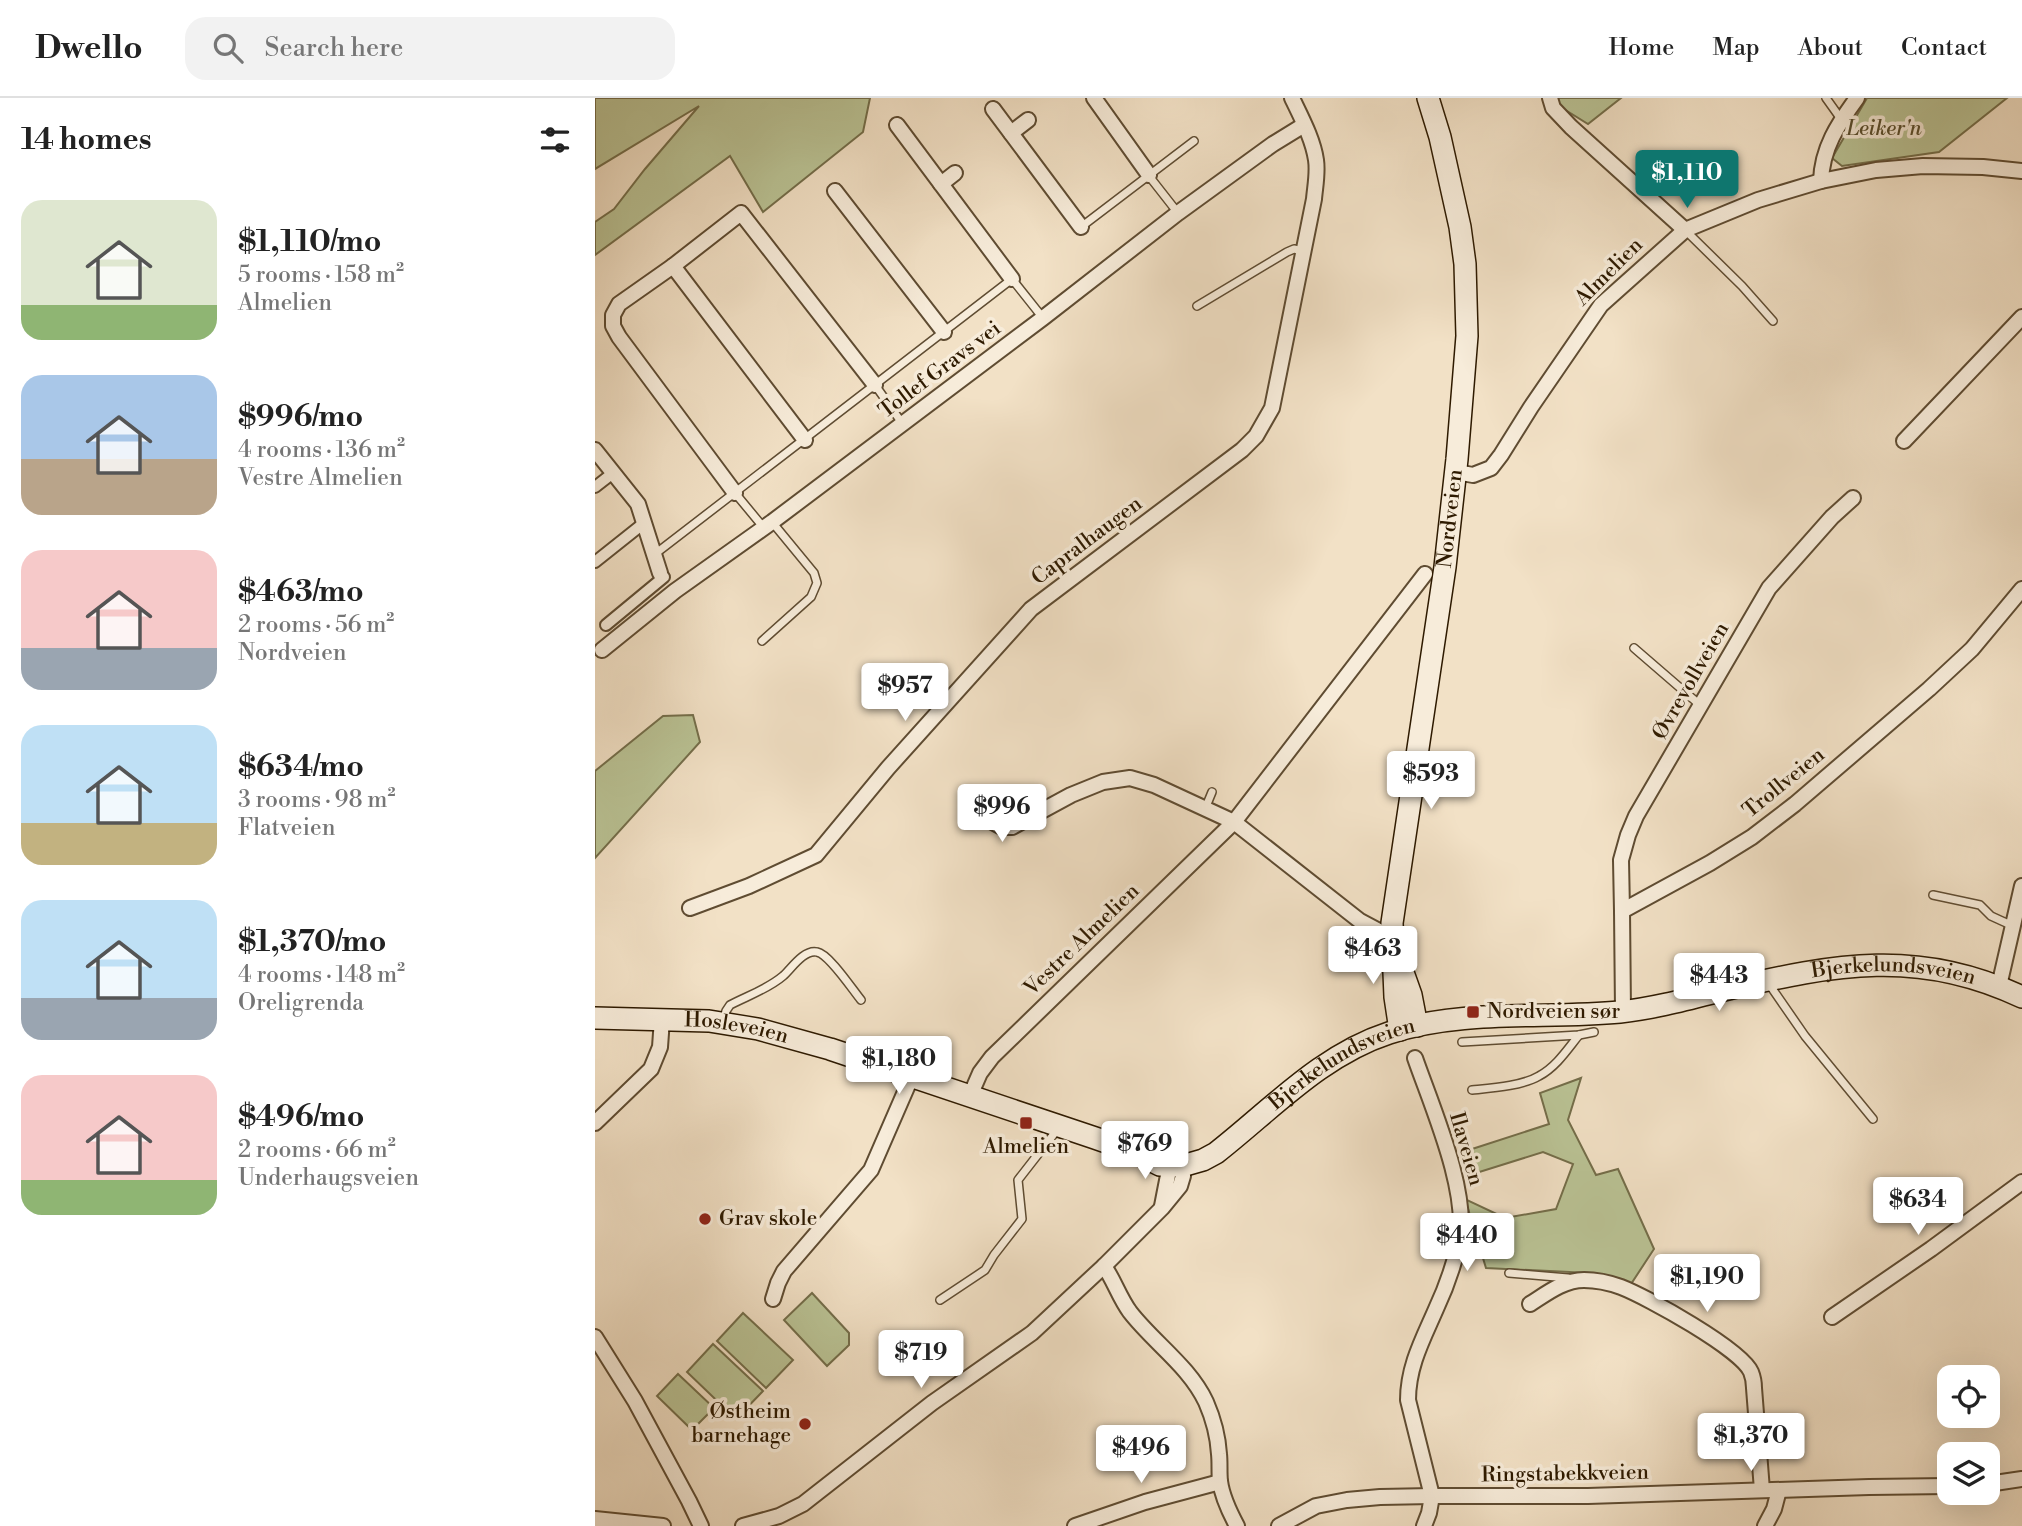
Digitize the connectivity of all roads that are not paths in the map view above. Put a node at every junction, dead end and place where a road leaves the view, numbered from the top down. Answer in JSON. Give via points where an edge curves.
{"nodes":[{"id":1,"x":1094,"y":98,"type":"edge"},
{"id":2,"x":1292,"y":98,"type":"edge"},
{"id":3,"x":1428,"y":98,"type":"edge"},
{"id":4,"x":1550,"y":98,"type":"edge"},
{"id":5,"x":1826,"y":98,"type":"edge"},
{"id":6,"x":1857,"y":98,"type":"edge"},
{"id":7,"x":993,"y":109,"type":"dead end"},
{"id":8,"x":1842,"y":119,"type":"junction"},
{"id":9,"x":1028,"y":120,"type":"dead end"},
{"id":10,"x":897,"y":125,"type":"dead end"},
{"id":11,"x":1304,"y":125,"type":"junction"},
{"id":12,"x":1011,"y":133,"type":"junction"},
{"id":13,"x":1194,"y":141,"type":"dead end"},
{"id":14,"x":2022,"y":171,"type":"edge"},
{"id":15,"x":955,"y":173,"type":"dead end"},
{"id":16,"x":1149,"y":175,"type":"junction"},
{"id":17,"x":1821,"y":181,"type":"junction"},
{"id":18,"x":941,"y":184,"type":"junction"},
{"id":19,"x":835,"y":191,"type":"dead end"},
{"id":20,"x":1178,"y":213,"type":"junction"},
{"id":21,"x":1081,"y":227,"type":"joint"},
{"id":22,"x":1685,"y":230,"type":"junction"},
{"id":23,"x":1303,"y":251,"type":"junction"},
{"id":24,"x":673,"y":266,"type":"junction"},
{"id":25,"x":1012,"y":279,"type":"junction"},
{"id":26,"x":1197,"y":306,"type":"dead end"},
{"id":27,"x":2022,"y":317,"type":"edge"},
{"id":28,"x":1043,"y":318,"type":"junction"},
{"id":29,"x":1773,"y":321,"type":"dead end"},
{"id":30,"x":944,"y":332,"type":"junction"},
{"id":31,"x":875,"y":385,"type":"junction"},
{"id":32,"x":902,"y":424,"type":"junction"},
{"id":33,"x":805,"y":440,"type":"junction"},
{"id":34,"x":1904,"y":440,"type":"dead end"},
{"id":35,"x":595,"y":450,"type":"edge"},
{"id":36,"x":1455,"y":472,"type":"junction"},
{"id":37,"x":613,"y":473,"type":"junction"},
{"id":38,"x":595,"y":487,"type":"edge"},
{"id":39,"x":735,"y":493,"type":"junction"},
{"id":40,"x":1853,"y":498,"type":"dead end"},
{"id":41,"x":644,"y":523,"type":"junction"},
{"id":42,"x":768,"y":525,"type":"junction"},
{"id":43,"x":655,"y":554,"type":"junction"},
{"id":44,"x":595,"y":562,"type":"edge"},
{"id":45,"x":1425,"y":574,"type":"dead end"},
{"id":46,"x":662,"y":575,"type":"joint"},
{"id":47,"x":2022,"y":589,"type":"edge"},
{"id":48,"x":606,"y":625,"type":"dead end"},
{"id":49,"x":762,"y":641,"type":"dead end"},
{"id":50,"x":1634,"y":648,"type":"dead end"},
{"id":51,"x":602,"y":650,"type":"dead end"},
{"id":52,"x":1701,"y":705,"type":"junction"},
{"id":53,"x":1212,"y":792,"type":"dead end"},
{"id":54,"x":1205,"y":808,"type":"junction"},
{"id":55,"x":989,"y":820,"type":"dead end"},
{"id":56,"x":1234,"y":822,"type":"junction"},
{"id":57,"x":2022,"y":886,"type":"edge"},
{"id":58,"x":1934,"y":895,"type":"dead end"},
{"id":59,"x":690,"y":908,"type":"dead end"},
{"id":60,"x":1622,"y":911,"type":"junction"},
{"id":61,"x":2014,"y":926,"type":"junction"},
{"id":62,"x":1392,"y":938,"type":"junction"},
{"id":63,"x":1767,"y":980,"type":"junction"},
{"id":64,"x":1999,"y":986,"type":"junction"},
{"id":65,"x":2022,"y":997,"type":"edge"},
{"id":66,"x":861,"y":1000,"type":"dead end"},
{"id":67,"x":1623,"y":1011,"type":"junction"},
{"id":68,"x":595,"y":1018,"type":"edge"},
{"id":69,"x":662,"y":1019,"type":"junction"},
{"id":70,"x":723,"y":1022,"type":"junction"},
{"id":71,"x":1408,"y":1028,"type":"junction"},
{"id":72,"x":1594,"y":1032,"type":"dead end"},
{"id":73,"x":1579,"y":1035,"type":"junction"},
{"id":74,"x":1462,"y":1042,"type":"dead end"},
{"id":75,"x":1415,"y":1058,"type":"dead end"},
{"id":76,"x":911,"y":1078,"type":"junction"},
{"id":77,"x":1472,"y":1090,"type":"dead end"},
{"id":78,"x":970,"y":1096,"type":"junction"},
{"id":79,"x":1873,"y":1119,"type":"dead end"},
{"id":80,"x":595,"y":1123,"type":"edge"},
{"id":81,"x":1060,"y":1127,"type":"junction"},
{"id":82,"x":1176,"y":1162,"type":"junction"},
{"id":83,"x":2022,"y":1182,"type":"edge"},
{"id":84,"x":1104,"y":1266,"type":"junction"},
{"id":85,"x":1509,"y":1273,"type":"dead end"},
{"id":86,"x":1583,"y":1280,"type":"junction"},
{"id":87,"x":773,"y":1299,"type":"dead end"},
{"id":88,"x":940,"y":1300,"type":"dead end"},
{"id":89,"x":1530,"y":1304,"type":"dead end"},
{"id":90,"x":1832,"y":1317,"type":"dead end"},
{"id":91,"x":595,"y":1337,"type":"edge"},
{"id":92,"x":2022,"y":1479,"type":"edge"},
{"id":93,"x":1220,"y":1482,"type":"junction"},
{"id":94,"x":2000,"y":1482,"type":"edge"},
{"id":95,"x":1937,"y":1486,"type":"edge"},
{"id":96,"x":1762,"y":1490,"type":"junction"},
{"id":97,"x":1779,"y":1490,"type":"junction"},
{"id":98,"x":1432,"y":1496,"type":"junction"},
{"id":99,"x":595,"y":1519,"type":"edge"},
{"id":100,"x":663,"y":1526,"type":"edge"},
{"id":101,"x":701,"y":1526,"type":"edge"},
{"id":102,"x":743,"y":1526,"type":"edge"},
{"id":103,"x":1075,"y":1526,"type":"edge"},
{"id":104,"x":1237,"y":1526,"type":"edge"},
{"id":105,"x":1279,"y":1526,"type":"edge"},
{"id":106,"x":1424,"y":1526,"type":"edge"},
{"id":107,"x":1765,"y":1526,"type":"edge"}],
"edges":[{"from":1,"to":16,"type":"street"},
{"from":2,"to":11,"type":"street","name":"Capralhaugen"},
{"from":3,"to":36,"type":"main road","name":"Nordveien","via":[[1450,180],[1465,264],[1467,348]]},
{"from":4,"to":22,"type":"street","via":[[1571,127]]},
{"from":5,"to":8,"type":"lane"},
{"from":6,"to":8,"type":"street"},
{"from":7,"to":12,"type":"street"},
{"from":8,"to":17,"type":"street","via":[[1821,164]]},
{"from":9,"to":12,"type":"street"},
{"from":10,"to":18,"type":"street"},
{"from":11,"to":20,"type":"street","name":"Tollef Gravs vei"},
{"from":11,"to":23,"type":"street","name":"Capralhaugen","via":[[1316,160],[1316,180]]},
{"from":12,"to":21,"type":"street"},
{"from":13,"to":16,"type":"lane"},
{"from":14,"to":17,"type":"street","name":"Almelien","via":[[1923,166]]},
{"from":15,"to":18,"type":"street"},
{"from":16,"to":20,"type":"lane"},
{"from":16,"to":21,"type":"lane"},
{"from":17,"to":22,"type":"street","name":"Almelien"},
{"from":18,"to":25,"type":"street"},
{"from":19,"to":30,"type":"street","name":"Tollef Gravs vei"},
{"from":20,"to":28,"type":"street","name":"Tollef Gravs vei"},
{"from":22,"to":29,"type":"lane"},
{"from":22,"to":36,"type":"street","name":"Almelien","via":[[1601,305],[1491,468],[1473,475]]},
{"from":23,"to":26,"type":"lane","via":[[1287,252]]},
{"from":23,"to":59,"type":"street","name":"Capralhaugen","via":[[1272,408],[1256,436],[1031,609],[816,855]]},
{"from":24,"to":31,"type":"street","name":"Tollef Gravs vei","via":[[741,213]]},
{"from":24,"to":33,"type":"street"},
{"from":24,"to":39,"type":"street","name":"Tollef Gravs vei","via":[[619,304],[613,326]]},
{"from":25,"to":28,"type":"lane"},
{"from":25,"to":30,"type":"lane"},
{"from":27,"to":34,"type":"street"},
{"from":28,"to":32,"type":"street","name":"Tollef Gravs vei"},
{"from":30,"to":31,"type":"lane"},
{"from":31,"to":32,"type":"lane"},
{"from":31,"to":33,"type":"lane"},
{"from":32,"to":42,"type":"street","name":"Tollef Gravs vei"},
{"from":33,"to":39,"type":"lane"},
{"from":35,"to":37,"type":"street"},
{"from":36,"to":62,"type":"main road","name":"Nordveien"},
{"from":37,"to":38,"type":"street"},
{"from":37,"to":41,"type":"street","via":[[638,504]]},
{"from":39,"to":42,"type":"lane"},
{"from":39,"to":43,"type":"lane"},
{"from":40,"to":52,"type":"street","name":"Øvrevollveien","via":[[1769,588]]},
{"from":41,"to":43,"type":"street"},
{"from":41,"to":44,"type":"street"},
{"from":42,"to":49,"type":"lane","via":[[814,573],[817,583],[811,597]]},
{"from":42,"to":51,"type":"street","name":"Tollef Gravs vei"},
{"from":43,"to":46,"type":"street"},
{"from":45,"to":56,"type":"street","name":"Vestre Almelien"},
{"from":46,"to":48,"type":"street"},
{"from":47,"to":60,"type":"street","name":"Trollveien","via":[[1972,649],[1795,804],[1710,863]]},
{"from":50,"to":52,"type":"lane"},
{"from":52,"to":60,"type":"street","name":"Øvrevollveien","via":[[1627,835],[1621,860]]},
{"from":53,"to":54,"type":"lane"},
{"from":54,"to":55,"type":"street","via":[[1130,778],[1103,782],[1012,827]]},
{"from":54,"to":56,"type":"street"},
{"from":56,"to":62,"type":"street","via":[[1360,921]]},
{"from":56,"to":78,"type":"street","name":"Vestre Almelien","via":[[992,1057]]},
{"from":57,"to":61,"type":"street"},
{"from":58,"to":61,"type":"lane","via":[[1980,905],[1991,916]]},
{"from":60,"to":67,"type":"street"},
{"from":61,"to":64,"type":"street"},
{"from":62,"to":71,"type":"main road","name":"Nordveien","via":[[1411,995]]},
{"from":63,"to":64,"type":"main road","name":"Bjerkelundsveien","via":[[1835,967],[1884,964],[1933,968]]},
{"from":63,"to":67,"type":"main road","name":"Bjerkelundsveien"},
{"from":63,"to":79,"type":"lane","via":[[1804,1036]]},
{"from":64,"to":65,"type":"main road","name":"Bjerkelundsveien"},
{"from":66,"to":70,"type":"lane","via":[[826,957],[813,951],[781,978],[730,1005]]},
{"from":67,"to":71,"type":"main road","name":"Bjerkelundsveien","via":[[1472,1019]]},
{"from":68,"to":69,"type":"main road","name":"Hosleveien"},
{"from":69,"to":70,"type":"main road","name":"Hosleveien"},
{"from":69,"to":80,"type":"street","via":[[660,1047],[651,1069]]},
{"from":70,"to":76,"type":"main road","name":"Hosleveien","via":[[793,1037]]},
{"from":71,"to":82,"type":"main road","name":"Bjerkelundsveien","via":[[1331,1061],[1216,1153],[1203,1160]]},
{"from":72,"to":73,"type":"lane"},
{"from":73,"to":74,"type":"lane"},
{"from":73,"to":77,"type":"lane","via":[[1538,1077]]},
{"from":75,"to":98,"type":"street","name":"Ilaveien","via":[[1455,1180],[1461,1222],[1459,1243],[1438,1306],[1414,1357],[1408,1385]]},
{"from":76,"to":78,"type":"main road","name":"Hosleveien"},
{"from":76,"to":87,"type":"street","via":[[871,1170],[784,1271]]},
{"from":78,"to":81,"type":"main road","name":"Hosleveien"},
{"from":81,"to":82,"type":"main road","name":"Hosleveien","via":[[1160,1165]]},
{"from":81,"to":88,"type":"lane","via":[[1018,1180],[1022,1219],[985,1270]]},
{"from":82,"to":84,"type":"street","via":[[1162,1208]]},
{"from":83,"to":90,"type":"street"},
{"from":84,"to":93,"type":"street","via":[[1129,1311],[1194,1381],[1206,1403],[1219,1452]]},
{"from":84,"to":102,"type":"street","via":[[1032,1333],[803,1504]]},
{"from":85,"to":86,"type":"lane"},
{"from":86,"to":89,"type":"street","via":[[1562,1284]]},
{"from":86,"to":96,"type":"street","via":[[1639,1294],[1743,1361],[1754,1388]]},
{"from":91,"to":101,"type":"street","via":[[635,1401]]},
{"from":92,"to":94,"type":"street"},
{"from":93,"to":103,"type":"street"},
{"from":93,"to":104,"type":"street"},
{"from":95,"to":97,"type":"street","name":"Ringstabekkveien"},
{"from":96,"to":97,"type":"street","name":"Ringstabekkveien"},
{"from":96,"to":98,"type":"street","name":"Ringstabekkveien"},
{"from":97,"to":107,"type":"street"},
{"from":98,"to":105,"type":"street","name":"Ringstabekkveien","via":[[1316,1506]]},
{"from":98,"to":106,"type":"street"},
{"from":99,"to":100,"type":"street"}]}
